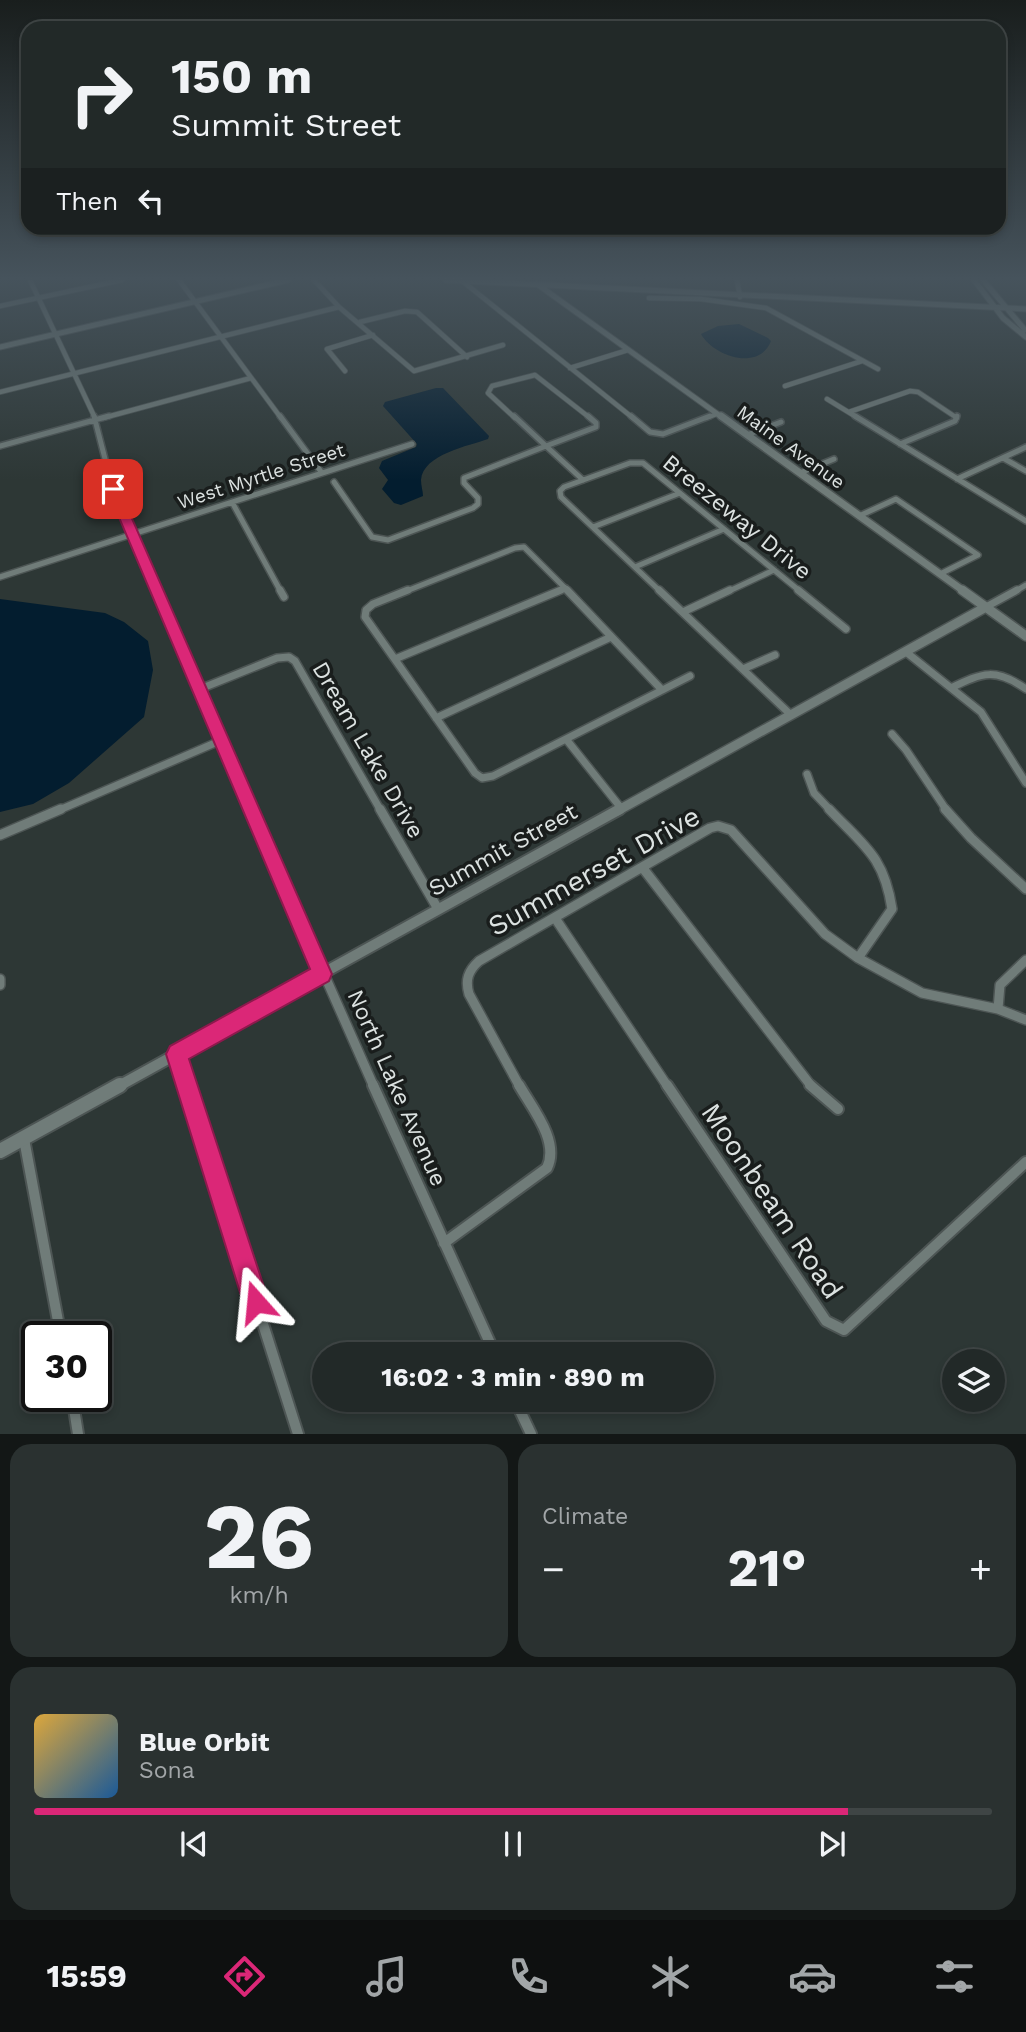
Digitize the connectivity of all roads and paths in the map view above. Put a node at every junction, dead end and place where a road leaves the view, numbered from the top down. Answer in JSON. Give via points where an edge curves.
{"nodes":[{"id":1,"x":61,"y":347,"type":"edge"},
{"id":2,"x":181,"y":347,"type":"edge"},
{"id":3,"x":228,"y":347,"type":"edge"},
{"id":4,"x":334,"y":347,"type":"edge"},
{"id":5,"x":387,"y":347,"type":"edge"},
{"id":6,"x":455,"y":347,"type":"edge"},
{"id":7,"x":500,"y":347,"type":"edge"},
{"id":8,"x":544,"y":347,"type":"edge"},
{"id":9,"x":624,"y":347,"type":"edge"},
{"id":10,"x":839,"y":347,"type":"edge"},
{"id":11,"x":628,"y":350,"type":"junction"},
{"id":12,"x":467,"y":358,"type":"junction"},
{"id":13,"x":862,"y":360,"type":"junction"},
{"id":14,"x":570,"y":368,"type":"junction"},
{"id":15,"x":878,"y":369,"type":"dead end"},
{"id":16,"x":345,"y":371,"type":"dead end"},
{"id":17,"x":73,"y":374,"type":"junction"},
{"id":18,"x":251,"y":378,"type":"junction"},
{"id":19,"x":785,"y":386,"type":"dead end"},
{"id":20,"x":0,"y":392,"type":"edge"},
{"id":21,"x":827,"y":398,"type":"dead end"},
{"id":22,"x":849,"y":412,"type":"junction"},
{"id":23,"x":717,"y":414,"type":"junction"},
{"id":24,"x":96,"y":420,"type":"junction"},
{"id":25,"x":780,"y":422,"type":"dead end"},
{"id":26,"x":747,"y":435,"type":"junction"},
{"id":27,"x":412,"y":444,"type":"dead end"},
{"id":28,"x":900,"y":444,"type":"junction"},
{"id":29,"x":0,"y":446,"type":"edge"},
{"id":30,"x":547,"y":447,"type":"junction"},
{"id":31,"x":1026,"y":447,"type":"edge"},
{"id":32,"x":1003,"y":458,"type":"junction"},
{"id":33,"x":834,"y":459,"type":"dead end"},
{"id":34,"x":1026,"y":471,"type":"edge"},
{"id":35,"x":322,"y":473,"type":"junction"},
{"id":36,"x":800,"y":473,"type":"junction"},
{"id":37,"x":957,"y":479,"type":"junction"},
{"id":38,"x":583,"y":480,"type":"junction"},
{"id":39,"x":334,"y":482,"type":"dead end"},
{"id":40,"x":680,"y":493,"type":"junction"},
{"id":41,"x":232,"y":502,"type":"junction"},
{"id":42,"x":859,"y":516,"type":"junction"},
{"id":43,"x":1026,"y":521,"type":"edge"},
{"id":44,"x":593,"y":527,"type":"junction"},
{"id":45,"x":723,"y":529,"type":"junction"},
{"id":46,"x":133,"y":534,"type":"junction"},
{"id":47,"x":635,"y":567,"type":"junction"},
{"id":48,"x":774,"y":570,"type":"junction"},
{"id":49,"x":940,"y":574,"type":"junction"},
{"id":50,"x":0,"y":577,"type":"edge"},
{"id":51,"x":1026,"y":585,"type":"edge"},
{"id":52,"x":566,"y":588,"type":"junction"},
{"id":53,"x":284,"y":597,"type":"dead end"},
{"id":54,"x":986,"y":607,"type":"junction"},
{"id":55,"x":683,"y":612,"type":"junction"},
{"id":56,"x":846,"y":629,"type":"dead end"},
{"id":57,"x":1026,"y":636,"type":"edge"},
{"id":58,"x":611,"y":637,"type":"junction"},
{"id":59,"x":906,"y":652,"type":"junction"},
{"id":60,"x":775,"y":655,"type":"dead end"},
{"id":61,"x":395,"y":659,"type":"junction"},
{"id":62,"x":743,"y":669,"type":"junction"},
{"id":63,"x":690,"y":676,"type":"dead end"},
{"id":64,"x":951,"y":688,"type":"junction"},
{"id":65,"x":200,"y":689,"type":"junction"},
{"id":66,"x":1026,"y":689,"type":"edge"},
{"id":67,"x":662,"y":690,"type":"junction"},
{"id":68,"x":791,"y":715,"type":"junction"},
{"id":69,"x":436,"y":718,"type":"junction"},
{"id":70,"x":892,"y":734,"type":"dead end"},
{"id":71,"x":566,"y":739,"type":"junction"},
{"id":72,"x":222,"y":740,"type":"junction"},
{"id":73,"x":807,"y":774,"type":"dead end"},
{"id":74,"x":1026,"y":783,"type":"edge"},
{"id":75,"x":621,"y":808,"type":"junction"},
{"id":76,"x":0,"y":835,"type":"edge"},
{"id":77,"x":642,"y":867,"type":"junction"},
{"id":78,"x":1026,"y":889,"type":"edge"},
{"id":79,"x":438,"y":909,"type":"junction"},
{"id":80,"x":555,"y":918,"type":"junction"},
{"id":81,"x":858,"y":958,"type":"junction"},
{"id":82,"x":1026,"y":960,"type":"edge"},
{"id":83,"x":322,"y":974,"type":"junction"},
{"id":84,"x":0,"y":979,"type":"edge"},
{"id":85,"x":0,"y":985,"type":"edge"},
{"id":86,"x":998,"y":1009,"type":"junction"},
{"id":87,"x":1026,"y":1020,"type":"edge"},
{"id":88,"x":177,"y":1054,"type":"junction"},
{"id":89,"x":838,"y":1109,"type":"dead end"},
{"id":90,"x":24,"y":1138,"type":"junction"},
{"id":91,"x":0,"y":1151,"type":"edge"},
{"id":92,"x":1026,"y":1162,"type":"edge"},
{"id":93,"x":444,"y":1243,"type":"junction"},
{"id":94,"x":58,"y":1321,"type":"edge"},
{"id":95,"x":489,"y":1342,"type":"edge"},
{"id":96,"x":75,"y":1412,"type":"edge"},
{"id":97,"x":521,"y":1412,"type":"edge"},
{"id":98,"x":78,"y":1433,"type":"edge"},
{"id":99,"x":298,"y":1433,"type":"edge"},
{"id":100,"x":531,"y":1433,"type":"edge"}],
"edges":[{"from":1,"to":17,"type":"street","name":"North Lake Avenue"},
{"from":2,"to":17,"type":"street"},
{"from":3,"to":18,"type":"street"},
{"from":4,"to":16,"type":"street","via":[[327,349]]},
{"from":5,"to":12,"type":"street","via":[[414,371]]},
{"from":6,"to":12,"type":"street"},
{"from":7,"to":12,"type":"street"},
{"from":8,"to":14,"type":"street"},
{"from":9,"to":11,"type":"street","name":"Maine Avenue"},
{"from":10,"to":13,"type":"street"},
{"from":11,"to":14,"type":"street"},
{"from":11,"to":23,"type":"street","name":"Maine Avenue"},
{"from":13,"to":15,"type":"street"},
{"from":13,"to":19,"type":"street"},
{"from":14,"to":23,"type":"street","via":[[656,435]]},
{"from":17,"to":20,"type":"street"},
{"from":17,"to":24,"type":"street","name":"North Lake Avenue"},
{"from":18,"to":24,"type":"street"},
{"from":18,"to":35,"type":"street"},
{"from":21,"to":22,"type":"street"},
{"from":22,"to":28,"type":"street"},
{"from":22,"to":28,"type":"street","via":[[910,391],[958,417]]},
{"from":23,"to":26,"type":"street","name":"Maine Avenue"},
{"from":24,"to":29,"type":"street"},
{"from":24,"to":46,"type":"street","name":"North Lake Avenue","via":[[113,489]]},
{"from":25,"to":26,"type":"street"},
{"from":26,"to":36,"type":"street","name":"Maine Avenue"},
{"from":27,"to":35,"type":"street","name":"West Myrtle Street"},
{"from":28,"to":37,"type":"street"},
{"from":30,"to":30,"type":"street","via":[[488,393],[492,386],[535,375],[596,423],[592,430]]},
{"from":30,"to":38,"type":"street"},
{"from":30,"to":39,"type":"street","via":[[469,474],[464,483],[478,504],[388,540],[372,537]]},
{"from":31,"to":32,"type":"street"},
{"from":32,"to":34,"type":"street"},
{"from":32,"to":37,"type":"street"},
{"from":33,"to":36,"type":"street"},
{"from":35,"to":41,"type":"street","name":"West Myrtle Street"},
{"from":36,"to":42,"type":"street","name":"Maine Avenue"},
{"from":37,"to":43,"type":"street"},
{"from":38,"to":40,"type":"street","name":"Breezeway Drive","via":[[637,462]]},
{"from":38,"to":44,"type":"street","name":"Breezeway Drive","via":[[560,491],[561,497]]},
{"from":40,"to":44,"type":"street"},
{"from":40,"to":45,"type":"street","name":"Breezeway Drive"},
{"from":41,"to":46,"type":"street","name":"West Myrtle Street"},
{"from":41,"to":53,"type":"street"},
{"from":42,"to":49,"type":"street","name":"Maine Avenue"},
{"from":42,"to":49,"type":"street","via":[[896,499],[978,555]]},
{"from":44,"to":47,"type":"street"},
{"from":45,"to":47,"type":"street"},
{"from":45,"to":48,"type":"street","name":"Breezeway Drive"},
{"from":46,"to":50,"type":"street","name":"West Myrtle Street"},
{"from":46,"to":65,"type":"street","name":"North Lake Avenue"},
{"from":47,"to":55,"type":"street"},
{"from":48,"to":55,"type":"street"},
{"from":48,"to":56,"type":"street","name":"Breezeway Drive"},
{"from":49,"to":54,"type":"street","name":"Maine Avenue"},
{"from":51,"to":54,"type":"street","name":"Summit Street"},
{"from":52,"to":58,"type":"street"},
{"from":52,"to":61,"type":"street"},
{"from":52,"to":61,"type":"street","via":[[524,547],[373,604],[366,617]]},
{"from":54,"to":57,"type":"street","name":"Maine Avenue"},
{"from":54,"to":59,"type":"street","name":"Summit Street"},
{"from":55,"to":62,"type":"street"},
{"from":58,"to":67,"type":"street"},
{"from":58,"to":69,"type":"street"},
{"from":59,"to":64,"type":"street"},
{"from":59,"to":68,"type":"street","name":"Summit Street"},
{"from":60,"to":62,"type":"street"},
{"from":61,"to":69,"type":"street"},
{"from":62,"to":68,"type":"street"},
{"from":63,"to":67,"type":"street"},
{"from":64,"to":66,"type":"street","via":[[988,672],[1001,673]]},
{"from":64,"to":74,"type":"street","via":[[981,712]]},
{"from":65,"to":72,"type":"street","name":"North Lake Avenue"},
{"from":65,"to":79,"type":"street","name":"Dream Lake Drive","via":[[276,658],[295,661]]},
{"from":67,"to":71,"type":"street"},
{"from":68,"to":75,"type":"street","name":"Summit Street"},
{"from":69,"to":71,"type":"street","via":[[482,778]]},
{"from":70,"to":78,"type":"street","via":[[906,747],[966,834]]},
{"from":71,"to":75,"type":"street"},
{"from":72,"to":76,"type":"street"},
{"from":72,"to":83,"type":"street","name":"North Lake Avenue"},
{"from":73,"to":81,"type":"street","via":[[814,793],[878,860],[888,882],[892,909]]},
{"from":75,"to":79,"type":"street","name":"Summit Street"},
{"from":77,"to":80,"type":"street","name":"Summerset Drive"},
{"from":77,"to":81,"type":"street","name":"Summerset Drive","via":[[704,830],[728,828],[825,934]]},
{"from":77,"to":89,"type":"street","via":[[812,1087]]},
{"from":79,"to":83,"type":"street","name":"Summit Street"},
{"from":80,"to":92,"type":"street","name":"Moonbeam Road","via":[[826,1321],[844,1330]]},
{"from":80,"to":93,"type":"street","name":"Summerset Drive","via":[[479,961],[467,979],[472,1000],[550,1141],[552,1158],[547,1168]]},
{"from":81,"to":86,"type":"street","name":"Summerset Drive","via":[[922,993]]},
{"from":82,"to":86,"type":"street","via":[[1000,985]]},
{"from":83,"to":88,"type":"street","name":"Summit Street"},
{"from":83,"to":93,"type":"street","name":"North Lake Avenue"},
{"from":84,"to":85,"type":"street"},
{"from":86,"to":87,"type":"street","name":"Summerset Drive"},
{"from":88,"to":90,"type":"street","name":"Summit Street"},
{"from":88,"to":99,"type":"street"},
{"from":90,"to":91,"type":"street","name":"Summit Street"},
{"from":90,"to":94,"type":"street"},
{"from":93,"to":95,"type":"street","name":"North Lake Avenue"},
{"from":96,"to":98,"type":"street"},
{"from":97,"to":100,"type":"street"}]}
